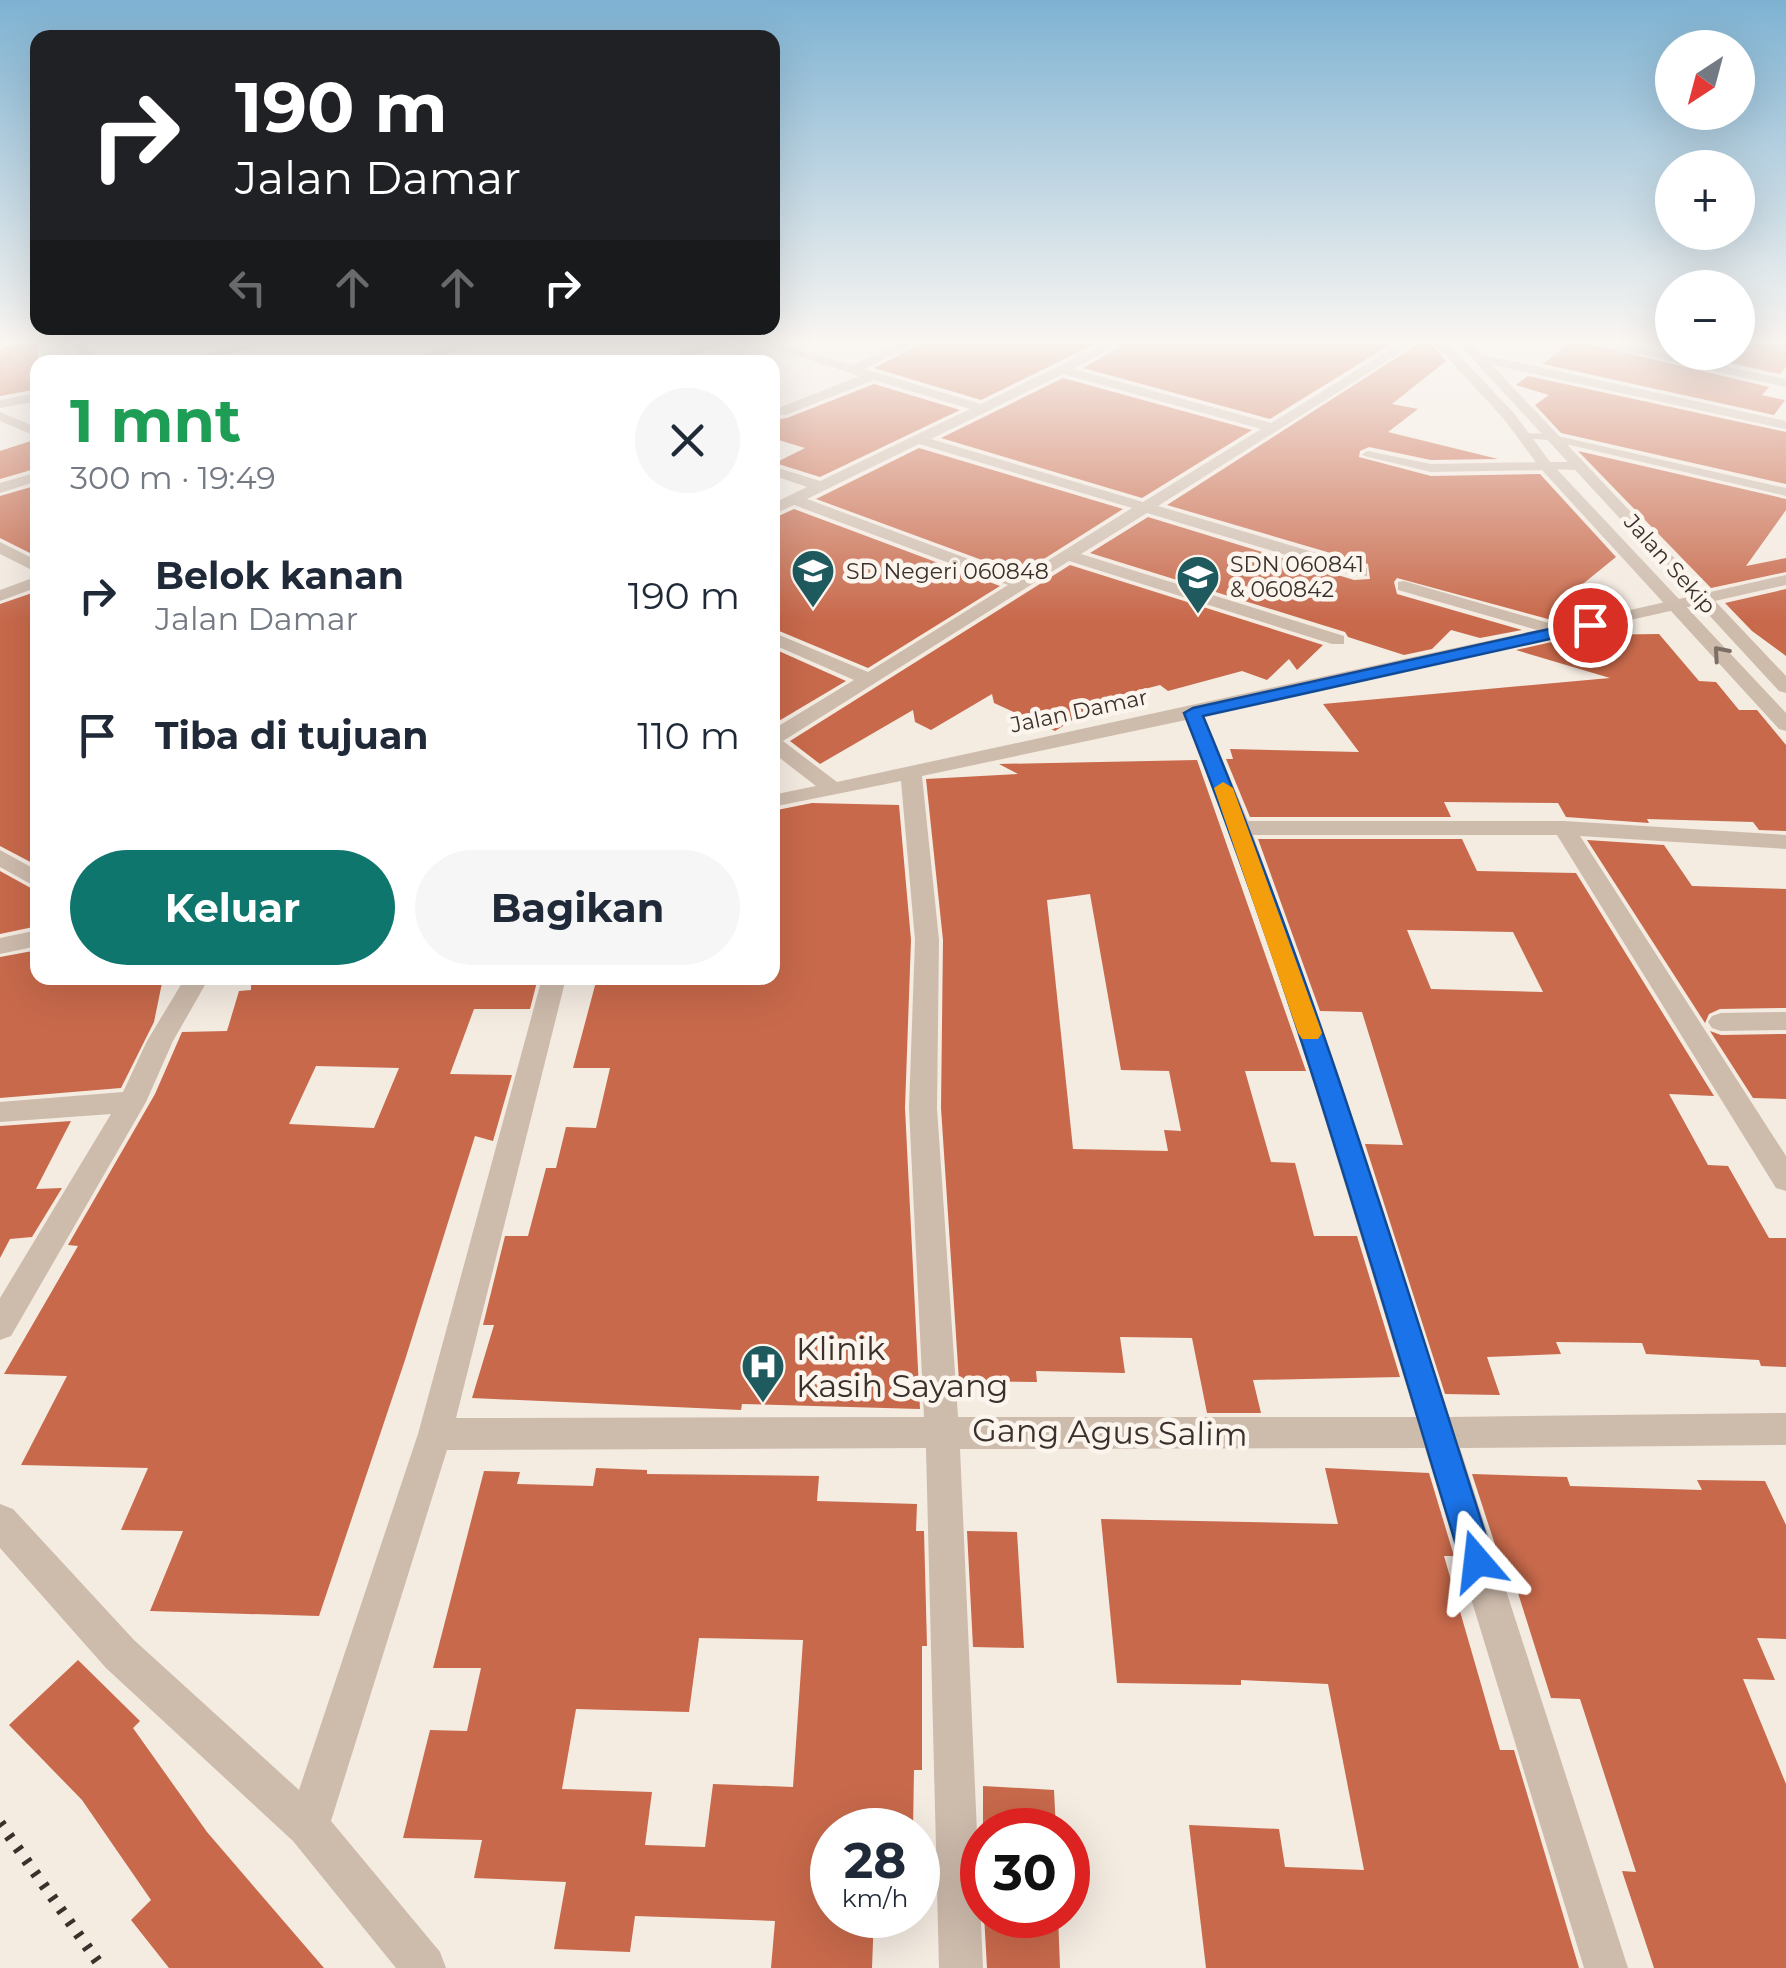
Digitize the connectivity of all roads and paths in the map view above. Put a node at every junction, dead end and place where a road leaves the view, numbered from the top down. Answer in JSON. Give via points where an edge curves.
{"nodes":[{"id":1,"x":925,"y":436,"type":"edge"},
{"id":2,"x":1255,"y":436,"type":"edge"},
{"id":3,"x":1525,"y":436,"type":"joint"},
{"id":4,"x":1549,"y":437,"type":"junction"},
{"id":5,"x":916,"y":440,"type":"junction"},
{"id":6,"x":1368,"y":454,"type":"dead end"},
{"id":7,"x":1546,"y":466,"type":"junction"},
{"id":8,"x":1577,"y":466,"type":"junction"},
{"id":9,"x":780,"y":473,"type":"edge"},
{"id":10,"x":30,"y":479,"type":"edge"},
{"id":11,"x":822,"y":487,"type":"junction"},
{"id":12,"x":0,"y":488,"type":"edge"},
{"id":13,"x":1786,"y":492,"type":"edge"},
{"id":14,"x":795,"y":500,"type":"junction"},
{"id":15,"x":780,"y":507,"type":"edge"},
{"id":16,"x":1146,"y":508,"type":"junction"},
{"id":17,"x":0,"y":546,"type":"edge"},
{"id":18,"x":1066,"y":555,"type":"junction"},
{"id":19,"x":30,"y":563,"type":"edge"},
{"id":20,"x":1361,"y":572,"type":"dead end"},
{"id":21,"x":1786,"y":580,"type":"edge"},
{"id":22,"x":1022,"y":584,"type":"junction"},
{"id":23,"x":30,"y":585,"type":"edge"},
{"id":24,"x":1404,"y":586,"type":"dead end"},
{"id":25,"x":0,"y":596,"type":"edge"},
{"id":26,"x":1701,"y":599,"type":"junction"},
{"id":27,"x":1678,"y":606,"type":"junction"},
{"id":28,"x":1560,"y":632,"type":"junction"},
{"id":29,"x":780,"y":640,"type":"edge"},
{"id":30,"x":1338,"y":640,"type":"dead end"},
{"id":31,"x":869,"y":679,"type":"junction"},
{"id":32,"x":1786,"y":686,"type":"edge"},
{"id":33,"x":1193,"y":713,"type":"junction"},
{"id":34,"x":1786,"y":725,"type":"edge"},
{"id":35,"x":780,"y":735,"type":"edge"},
{"id":36,"x":780,"y":746,"type":"edge"},
{"id":37,"x":911,"y":772,"type":"junction"},
{"id":38,"x":832,"y":788,"type":"junction"},
{"id":39,"x":780,"y":799,"type":"edge"},
{"id":40,"x":1240,"y":828,"type":"junction"},
{"id":41,"x":1564,"y":828,"type":"junction"},
{"id":42,"x":1786,"y":842,"type":"edge"},
{"id":43,"x":0,"y":857,"type":"edge"},
{"id":44,"x":30,"y":876,"type":"edge"},
{"id":45,"x":30,"y":940,"type":"edge"},
{"id":46,"x":0,"y":946,"type":"edge"},
{"id":47,"x":193,"y":985,"type":"edge"},
{"id":48,"x":552,"y":985,"type":"edge"},
{"id":49,"x":1786,"y":1021,"type":"edge"},
{"id":50,"x":1721,"y":1022,"type":"dead end"},
{"id":51,"x":132,"y":1102,"type":"junction"},
{"id":52,"x":0,"y":1112,"type":"edge"},
{"id":53,"x":1786,"y":1180,"type":"edge"},
{"id":54,"x":0,"y":1326,"type":"edge"},
{"id":55,"x":1786,"y":1429,"type":"edge"},
{"id":56,"x":942,"y":1430,"type":"junction"},
{"id":57,"x":435,"y":1434,"type":"junction"},
{"id":58,"x":1438,"y":1435,"type":"junction"},
{"id":59,"x":0,"y":1521,"type":"edge"},
{"id":60,"x":308,"y":1826,"type":"junction"},
{"id":61,"x":424,"y":1968,"type":"edge"},
{"id":62,"x":962,"y":1968,"type":"edge"},
{"id":63,"x":1606,"y":1968,"type":"edge"}],
"edges":[{"from":1,"to":5,"type":"street"},
{"from":2,"to":16,"type":"street"},
{"from":3,"to":4,"type":"lane"},
{"from":3,"to":7,"type":"street","name":"Jalan Sekip"},
{"from":4,"to":8,"type":"street","name":"Jalan Sekip"},
{"from":4,"to":13,"type":"lane"},
{"from":5,"to":11,"type":"street"},
{"from":5,"to":16,"type":"street"},
{"from":6,"to":7,"type":"lane","via":[[1419,467]]},
{"from":7,"to":8,"type":"street"},
{"from":7,"to":27,"type":"street","name":"Jalan Sekip"},
{"from":8,"to":26,"type":"street","name":"Jalan Sekip"},
{"from":9,"to":11,"type":"street"},
{"from":10,"to":12,"type":"street"},
{"from":11,"to":14,"type":"street"},
{"from":14,"to":15,"type":"street"},
{"from":14,"to":22,"type":"street"},
{"from":16,"to":18,"type":"street"},
{"from":16,"to":20,"type":"street"},
{"from":17,"to":19,"type":"street"},
{"from":18,"to":22,"type":"street"},
{"from":18,"to":30,"type":"street"},
{"from":21,"to":26,"type":"street","name":"Jalan Damar"},
{"from":22,"to":31,"type":"street"},
{"from":23,"to":25,"type":"street"},
{"from":24,"to":28,"type":"street"},
{"from":26,"to":27,"type":"street","name":"Jalan Damar"},
{"from":26,"to":32,"type":"street","name":"Jalan Sekip"},
{"from":27,"to":28,"type":"street","name":"Jalan Damar"},
{"from":34,"to":27,"type":"street","name":"Jalan Sekip","one_way":true},
{"from":28,"to":33,"type":"street","name":"Jalan Damar"},
{"from":29,"to":31,"type":"street"},
{"from":31,"to":35,"type":"street"},
{"from":33,"to":37,"type":"street","name":"Jalan Damar"},
{"from":33,"to":40,"type":"street"},
{"from":36,"to":38,"type":"street"},
{"from":37,"to":38,"type":"street","name":"Jalan Damar"},
{"from":37,"to":56,"type":"street","via":[[927,940],[923,1108]]},
{"from":38,"to":39,"type":"street","name":"Jalan Damar"},
{"from":40,"to":41,"type":"street"},
{"from":40,"to":58,"type":"street"},
{"from":41,"to":42,"type":"street"},
{"from":41,"to":53,"type":"street"},
{"from":43,"to":44,"type":"street"},
{"from":45,"to":46,"type":"street"},
{"from":47,"to":51,"type":"street"},
{"from":48,"to":57,"type":"street"},
{"from":49,"to":50,"type":"street"},
{"from":51,"to":52,"type":"street"},
{"from":51,"to":54,"type":"street"},
{"from":55,"to":58,"type":"street","name":"Gang Agus Salim"},
{"from":56,"to":57,"type":"street","name":"Gang Agus Salim"},
{"from":56,"to":58,"type":"street","name":"Gang Agus Salim"},
{"from":56,"to":62,"type":"street"},
{"from":57,"to":60,"type":"street"},
{"from":58,"to":63,"type":"street"},
{"from":59,"to":60,"type":"street","via":[[120,1654]]},
{"from":60,"to":61,"type":"street"}]}
